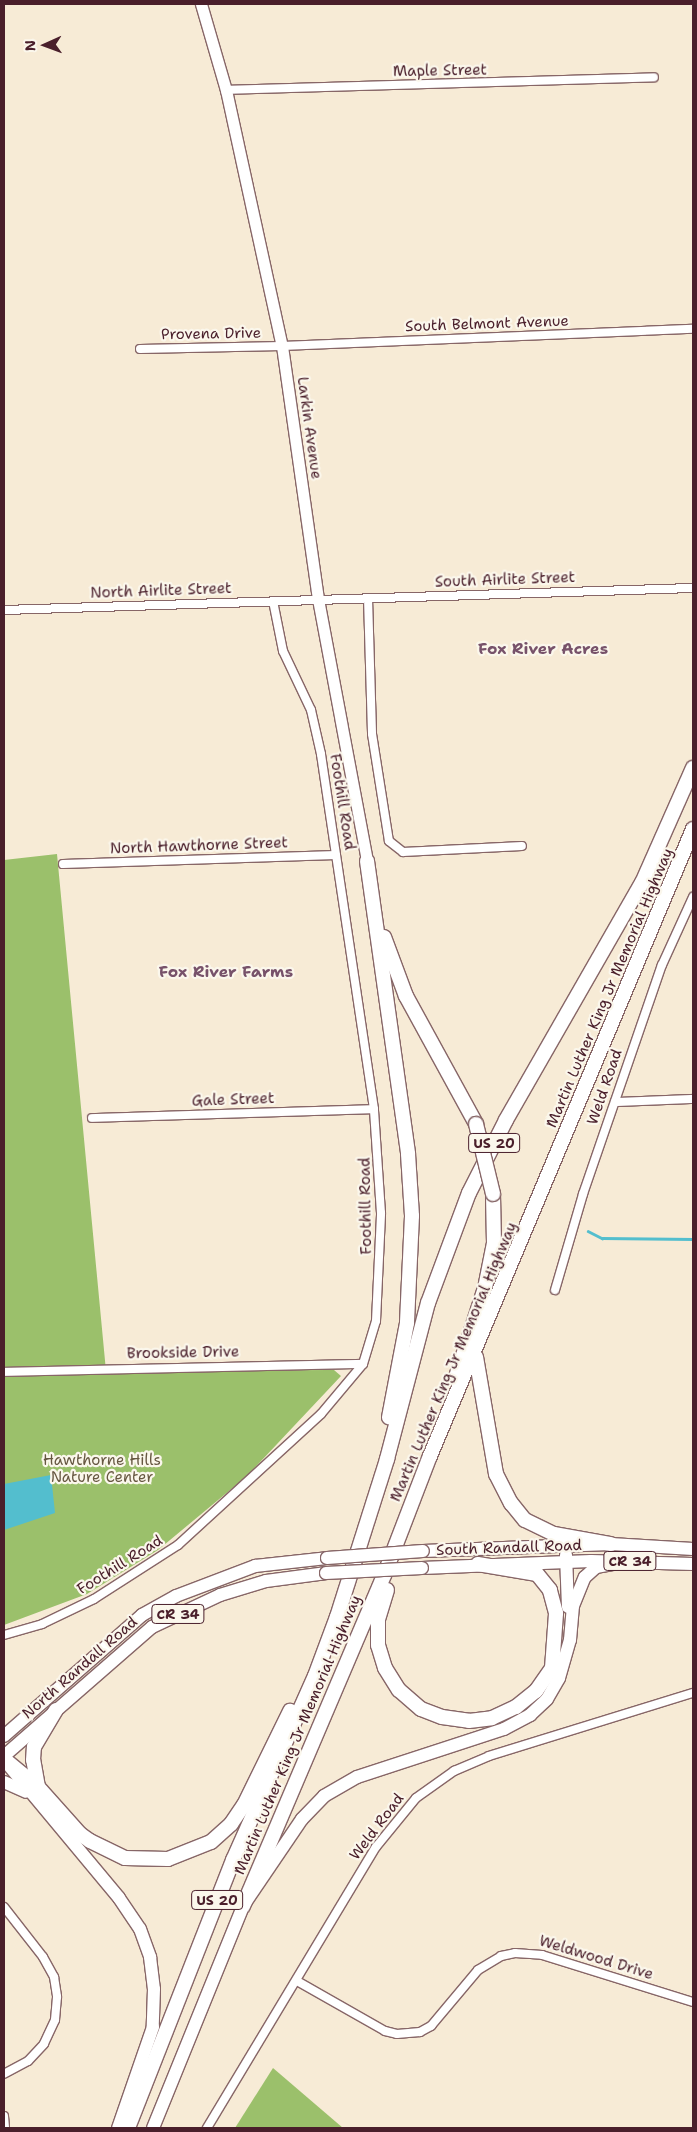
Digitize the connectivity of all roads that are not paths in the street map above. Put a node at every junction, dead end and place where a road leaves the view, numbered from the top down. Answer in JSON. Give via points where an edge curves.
{"nodes":[{"id":1,"x":201,"y":4,"type":"edge"},
{"id":2,"x":654,"y":77,"type":"dead end"},
{"id":3,"x":226,"y":90,"type":"junction"},
{"id":4,"x":693,"y":329,"type":"edge"},
{"id":5,"x":282,"y":346,"type":"junction"},
{"id":6,"x":140,"y":349,"type":"dead end"},
{"id":7,"x":693,"y":588,"type":"edge"},
{"id":8,"x":368,"y":598,"type":"junction"},
{"id":9,"x":318,"y":599,"type":"junction"},
{"id":10,"x":273,"y":601,"type":"junction"},
{"id":11,"x":4,"y":610,"type":"edge"},
{"id":12,"x":693,"y":768,"type":"edge"},
{"id":13,"x":693,"y":829,"type":"edge"},
{"id":14,"x":522,"y":846,"type":"dead end"},
{"id":15,"x":336,"y":855,"type":"junction"},
{"id":16,"x":367,"y":861,"type":"junction"},
{"id":17,"x":63,"y":864,"type":"dead end"},
{"id":18,"x":693,"y":897,"type":"edge"},
{"id":19,"x":693,"y":1099,"type":"edge"},
{"id":20,"x":615,"y":1102,"type":"junction"},
{"id":21,"x":374,"y":1109,"type":"junction"},
{"id":22,"x":92,"y":1118,"type":"dead end"},
{"id":23,"x":555,"y":1290,"type":"dead end"},
{"id":24,"x":490,"y":1318,"type":"junction"},
{"id":25,"x":476,"y":1357,"type":"junction"},
{"id":26,"x":363,"y":1364,"type":"junction"},
{"id":27,"x":4,"y":1372,"type":"edge"},
{"id":28,"x":430,"y":1456,"type":"junction"},
{"id":29,"x":566,"y":1544,"type":"junction"},
{"id":30,"x":610,"y":1544,"type":"junction"},
{"id":31,"x":362,"y":1545,"type":"junction"},
{"id":32,"x":693,"y":1549,"type":"edge"},
{"id":33,"x":327,"y":1558,"type":"joint"},
{"id":34,"x":630,"y":1561,"type":"junction"},
{"id":35,"x":566,"y":1562,"type":"junction"},
{"id":36,"x":478,"y":1564,"type":"junction"},
{"id":37,"x":693,"y":1564,"type":"edge"},
{"id":38,"x":326,"y":1573,"type":"joint"},
{"id":39,"x":4,"y":1635,"type":"edge"},
{"id":40,"x":570,"y":1640,"type":"junction"},
{"id":41,"x":315,"y":1676,"type":"junction"},
{"id":42,"x":693,"y":1692,"type":"edge"},
{"id":43,"x":56,"y":1710,"type":"junction"},
{"id":44,"x":4,"y":1736,"type":"edge"},
{"id":45,"x":4,"y":1758,"type":"edge"},
{"id":46,"x":4,"y":1782,"type":"edge"},
{"id":47,"x":34,"y":1791,"type":"junction"},
{"id":48,"x":243,"y":1906,"type":"junction"},
{"id":49,"x":4,"y":1907,"type":"edge"},
{"id":50,"x":296,"y":1981,"type":"junction"},
{"id":51,"x":693,"y":2002,"type":"edge"},
{"id":52,"x":4,"y":2074,"type":"edge"},
{"id":53,"x":4,"y":2116,"type":"edge"},
{"id":54,"x":5,"y":2128,"type":"edge"},
{"id":55,"x":118,"y":2128,"type":"edge"},
{"id":56,"x":128,"y":2128,"type":"edge"},
{"id":57,"x":153,"y":2128,"type":"edge"},
{"id":58,"x":207,"y":2128,"type":"edge"}],
"edges":[{"from":1,"to":3,"type":"main road","name":"Larkin Avenue"},
{"from":2,"to":3,"type":"street","name":"Maple Street"},
{"from":3,"to":5,"type":"main road","name":"Larkin Avenue"},
{"from":4,"to":5,"type":"street","name":"South Belmont Avenue"},
{"from":5,"to":6,"type":"street","name":"Provena Drive"},
{"from":5,"to":9,"type":"main road","name":"Larkin Avenue"},
{"from":7,"to":8,"type":"street","name":"South Airlite Street"},
{"from":8,"to":9,"type":"street","name":"South Airlite Street"},
{"from":8,"to":14,"type":"street","via":[[372,734],[389,841],[403,852]]},
{"from":9,"to":10,"type":"street","name":"North Airlite Street"},
{"from":9,"to":16,"type":"main road","name":"Larkin Avenue"},
{"from":10,"to":11,"type":"street","name":"North Airlite Street"},
{"from":10,"to":15,"type":"street","name":"Foothill Road","via":[[283,651],[311,710]]},
{"from":12,"to":31,"type":"highway","name":"Martin Luther King Jr Memorial Highway","number":"US 20","via":[[642,883],[510,1112],[469,1193],[428,1303]]},
{"from":13,"to":24,"type":"highway","name":"Martin Luther King Jr Memorial Highway","number":"US 20"},
{"from":15,"to":17,"type":"street","name":"North Hawthorne Street"},
{"from":15,"to":21,"type":"street","name":"Foothill Road"},
{"from":16,"to":28,"type":"highway","bridge":true,"via":[[390,958],[406,996],[476,1124],[493,1194],[494,1243],[485,1288]]},
{"from":16,"to":31,"type":"highway","via":[[408,1154],[412,1216],[407,1322]]},
{"from":18,"to":20,"type":"street","name":"Weld Road","via":[[662,965]]},
{"from":19,"to":20,"type":"street"},
{"from":20,"to":23,"type":"street","name":"Weld Road"},
{"from":21,"to":22,"type":"street","name":"Gale Street"},
{"from":21,"to":26,"type":"street","name":"Foothill Road","via":[[381,1188],[380,1279],[376,1321]]},
{"from":24,"to":25,"type":"highway"},
{"from":24,"to":28,"type":"highway","name":"Martin Luther King Jr Memorial Highway","number":"US 20"},
{"from":25,"to":30,"type":"highway","via":[[496,1474],[511,1503],[525,1520],[554,1534]]},
{"from":25,"to":36,"type":"highway","via":[[382,1603],[377,1634],[385,1668],[399,1690],[421,1709],[469,1721],[500,1715],[536,1691],[552,1668],[556,1627],[550,1590],[537,1574]]},
{"from":26,"to":27,"type":"street","name":"Brookside Drive"},
{"from":26,"to":39,"type":"street","name":"Foothill Road","via":[[308,1429],[164,1556],[60,1616]]},
{"from":28,"to":48,"type":"highway","name":"Martin Luther King Jr Memorial Highway","number":"US 20","via":[[381,1582]]},
{"from":29,"to":30,"type":"main road","name":"South Randall Road","number":"CR 34"},
{"from":29,"to":33,"type":"main road","name":"South Randall Road","number":"CR 34","bridge":true},
{"from":29,"to":35,"type":"main road"},
{"from":30,"to":32,"type":"main road","name":"South Randall Road","number":"CR 34"},
{"from":31,"to":41,"type":"highway","name":"Martin Luther King Jr Memorial Highway","number":"US 20"},
{"from":33,"to":44,"type":"main road","name":"North Randall Road","number":"CR 34","via":[[255,1566],[176,1596],[142,1615]]},
{"from":34,"to":35,"type":"main road","name":"South Randall Road","number":"CR 34"},
{"from":34,"to":37,"type":"main road","name":"South Randall Road","number":"CR 34"},
{"from":34,"to":40,"type":"main road","via":[[596,1567],[585,1577],[573,1606]]},
{"from":35,"to":36,"type":"main road","name":"South Randall Road","number":"CR 34"},
{"from":35,"to":40,"type":"main road"},
{"from":36,"to":38,"type":"main road","name":"South Randall Road","number":"CR 34","bridge":true},
{"from":38,"to":43,"type":"main road","name":"North Randall Road","number":"CR 34","via":[[266,1581],[220,1595],[152,1627]]},
{"from":40,"to":48,"type":"main road","via":[[559,1678],[547,1699],[530,1715],[504,1729],[357,1777],[324,1796],[302,1819]]},
{"from":41,"to":47,"type":"highway","via":[[295,1701],[244,1806],[212,1842],[191,1852],[149,1860],[125,1858],[80,1834]]},
{"from":41,"to":56,"type":"highway","number":"US 20","via":[[233,1860]]},
{"from":42,"to":50,"type":"street","name":"Weld Road","via":[[489,1756],[454,1771],[425,1790],[376,1847]]},
{"from":43,"to":45,"type":"main road","name":"North Randall Road","number":"CR 34"},
{"from":43,"to":47,"type":"highway","via":[[34,1747]]},
{"from":45,"to":47,"type":"highway"},
{"from":46,"to":47,"type":"main road"},
{"from":47,"to":55,"type":"main road","via":[[119,1898],[140,1929],[150,1957],[154,1989],[153,2027]]},
{"from":48,"to":57,"type":"main road","number":"US 20"},
{"from":49,"to":52,"type":"street","via":[[43,1957],[54,1977],[57,1997],[55,2020],[44,2044],[28,2061]]},
{"from":50,"to":51,"type":"street","name":"Weldwood Drive","via":[[385,2031],[397,2034],[420,2032],[431,2026],[478,1970],[493,1960],[515,1953],[542,1955]]},
{"from":50,"to":58,"type":"street","name":"Weld Road"},
{"from":53,"to":54,"type":"street"}]}
